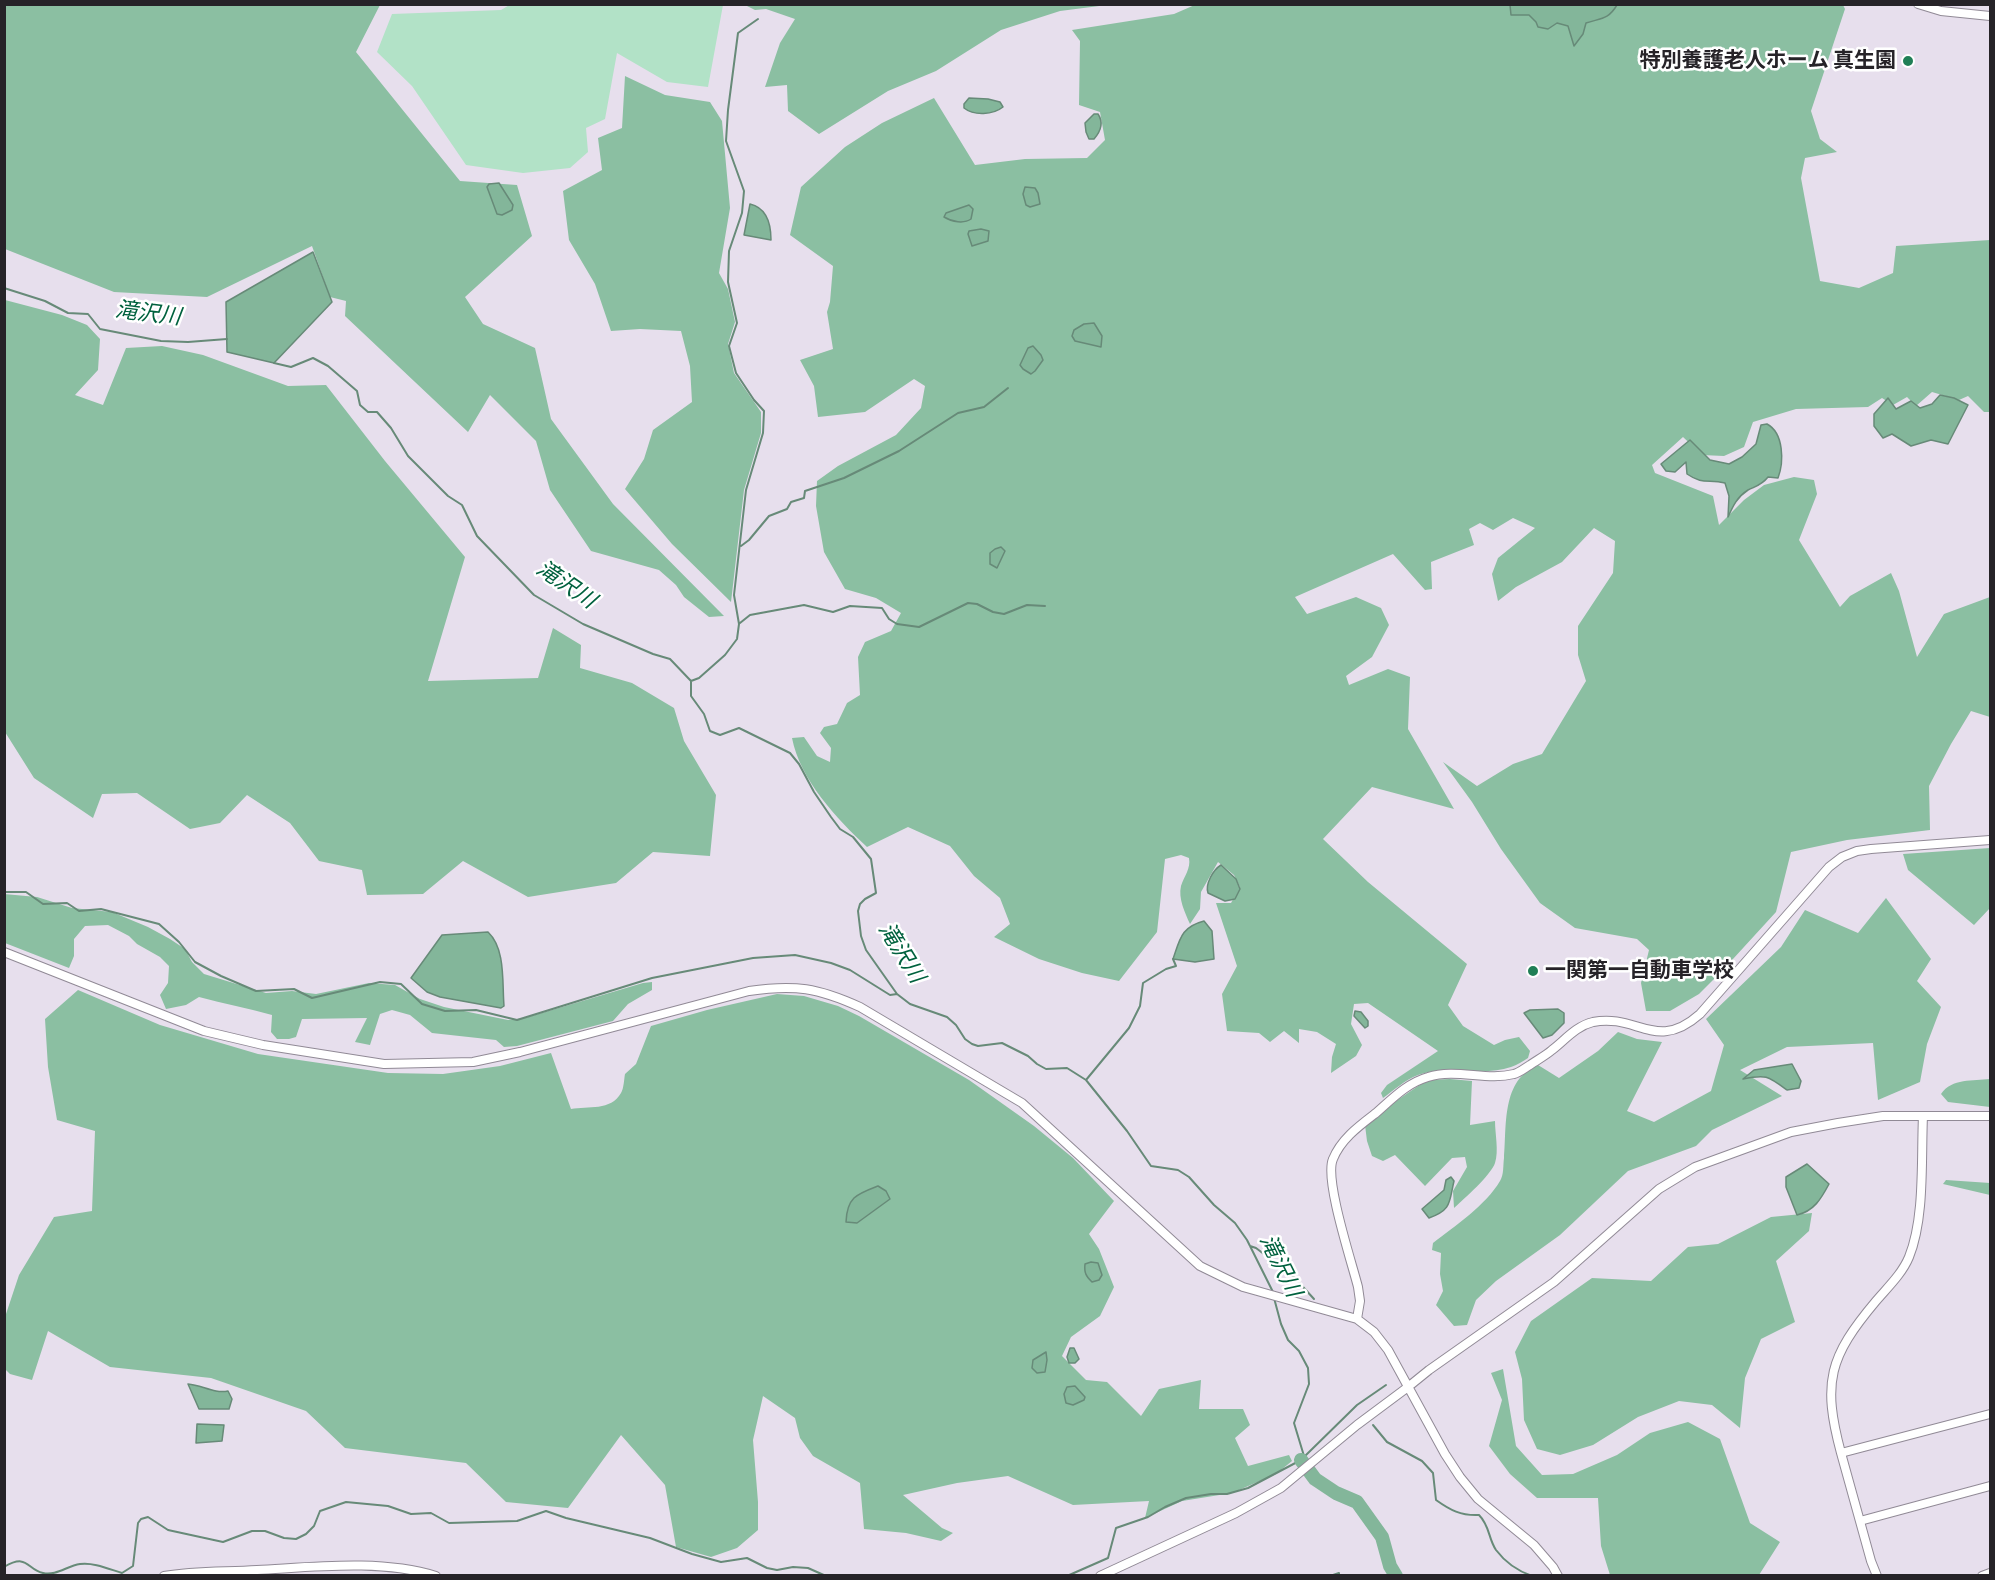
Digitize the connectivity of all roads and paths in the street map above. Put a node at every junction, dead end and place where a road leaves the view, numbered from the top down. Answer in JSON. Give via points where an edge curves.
{"nodes":[{"id":1,"x":1918,"y":4,"type":"edge"},
{"id":2,"x":1990,"y":16,"type":"edge"},
{"id":3,"x":1990,"y":840,"type":"edge"},
{"id":4,"x":4,"y":952,"type":"edge"},
{"id":5,"x":1923,"y":1116,"type":"junction"},
{"id":6,"x":1990,"y":1116,"type":"edge"},
{"id":7,"x":1357,"y":1319,"type":"junction"},
{"id":8,"x":1408,"y":1387,"type":"junction"},
{"id":9,"x":1990,"y":1414,"type":"edge"},
{"id":10,"x":1841,"y":1453,"type":"junction"},
{"id":11,"x":1990,"y":1486,"type":"edge"},
{"id":12,"x":1860,"y":1521,"type":"junction"},
{"id":13,"x":1990,"y":1573,"type":"edge"},
{"id":14,"x":164,"y":1575,"type":"edge"},
{"id":15,"x":436,"y":1575,"type":"edge"},
{"id":16,"x":1100,"y":1575,"type":"edge"},
{"id":17,"x":1558,"y":1575,"type":"edge"},
{"id":18,"x":1877,"y":1575,"type":"edge"},
{"id":19,"x":1982,"y":1575,"type":"edge"}],
"edges":[{"from":1,"to":2,"type":"street","via":[[1941,11]]},
{"from":3,"to":7,"type":"street","via":[[1871,849],[1842,857],[1816,880],[1700,1014],[1679,1029],[1646,1030],[1614,1021],[1591,1023],[1514,1074],[1448,1073],[1428,1077],[1405,1089],[1351,1133],[1331,1161],[1335,1201],[1358,1287]]},
{"from":4,"to":7,"type":"street","via":[[204,1031],[263,1045],[384,1064],[473,1062],[749,991],[807,988],[833,994],[1022,1103],[1200,1266],[1243,1287]]},
{"from":5,"to":6,"type":"street"},
{"from":5,"to":8,"type":"street","via":[[1883,1116],[1791,1132],[1695,1167],[1659,1189],[1554,1282]]},
{"from":5,"to":10,"type":"street","via":[[1920,1211],[1909,1259],[1847,1338],[1833,1373],[1832,1420]]},
{"from":7,"to":8,"type":"street","via":[[1388,1350]]},
{"from":8,"to":16,"type":"street","via":[[1281,1488],[1236,1513]]},
{"from":8,"to":17,"type":"street","via":[[1460,1477],[1478,1499],[1534,1545]]},
{"from":9,"to":10,"type":"street"},
{"from":10,"to":12,"type":"street"},
{"from":11,"to":12,"type":"street"},
{"from":12,"to":18,"type":"street"},
{"from":13,"to":19,"type":"street"},
{"from":14,"to":15,"type":"street","via":[[327,1567],[389,1567]]}]}
